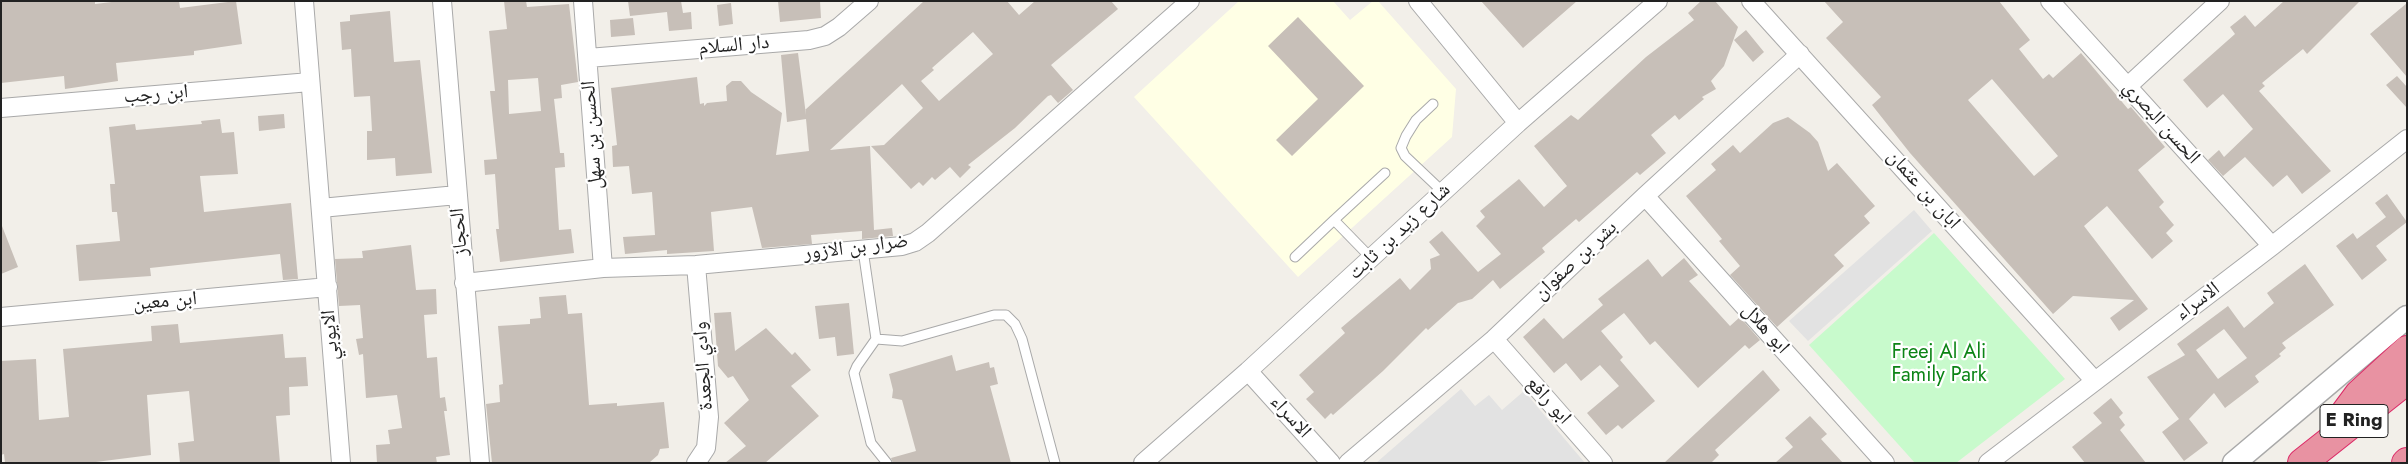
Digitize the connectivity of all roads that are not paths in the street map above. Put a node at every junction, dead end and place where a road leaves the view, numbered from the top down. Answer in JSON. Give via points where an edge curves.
{"nodes":[{"id":1,"x":304,"y":1,"type":"edge"},
{"id":2,"x":442,"y":1,"type":"edge"},
{"id":3,"x":583,"y":1,"type":"edge"},
{"id":4,"x":868,"y":1,"type":"edge"},
{"id":5,"x":1190,"y":1,"type":"edge"},
{"id":6,"x":1418,"y":1,"type":"edge"},
{"id":7,"x":1658,"y":1,"type":"edge"},
{"id":8,"x":1752,"y":1,"type":"edge"},
{"id":9,"x":2050,"y":1,"type":"edge"},
{"id":10,"x":2215,"y":3,"type":"edge"},
{"id":11,"x":1800,"y":54,"type":"junction"},
{"id":12,"x":588,"y":58,"type":"junction"},
{"id":13,"x":310,"y":82,"type":"junction"},
{"id":14,"x":2128,"y":86,"type":"junction"},
{"id":15,"x":1434,"y":104,"type":"dead end"},
{"id":16,"x":1,"y":108,"type":"edge"},
{"id":17,"x":1518,"y":123,"type":"junction"},
{"id":18,"x":2407,"y":139,"type":"edge"},
{"id":19,"x":1384,"y":173,"type":"dead end"},
{"id":20,"x":1443,"y":192,"type":"junction"},
{"id":21,"x":457,"y":195,"type":"junction"},
{"id":22,"x":1646,"y":196,"type":"junction"},
{"id":23,"x":321,"y":208,"type":"junction"},
{"id":24,"x":1334,"y":220,"type":"junction"},
{"id":25,"x":2272,"y":246,"type":"junction"},
{"id":26,"x":863,"y":250,"type":"junction"},
{"id":27,"x":1295,"y":256,"type":"dead end"},
{"id":28,"x":1371,"y":258,"type":"junction"},
{"id":29,"x":696,"y":265,"type":"junction"},
{"id":30,"x":603,"y":268,"type":"junction"},
{"id":31,"x":464,"y":283,"type":"junction"},
{"id":32,"x":328,"y":287,"type":"junction"},
{"id":33,"x":1,"y":317,"type":"edge"},
{"id":34,"x":2407,"y":317,"type":"edge"},
{"id":35,"x":876,"y":339,"type":"junction"},
{"id":36,"x":1494,"y":340,"type":"junction"},
{"id":37,"x":2407,"y":350,"type":"edge"},
{"id":38,"x":1248,"y":372,"type":"junction"},
{"id":39,"x":2094,"y":380,"type":"junction"},
{"id":40,"x":2407,"y":380,"type":"edge"},
{"id":41,"x":2324,"y":445,"type":"junction"},
{"id":42,"x":696,"y":462,"type":"edge"},
{"id":43,"x":341,"y":463,"type":"edge"},
{"id":44,"x":480,"y":463,"type":"edge"},
{"id":45,"x":887,"y":463,"type":"edge"},
{"id":46,"x":1055,"y":463,"type":"edge"},
{"id":47,"x":1143,"y":463,"type":"edge"},
{"id":48,"x":1331,"y":463,"type":"edge"},
{"id":49,"x":1348,"y":463,"type":"edge"},
{"id":50,"x":1603,"y":463,"type":"edge"},
{"id":51,"x":1885,"y":463,"type":"edge"},
{"id":52,"x":1988,"y":463,"type":"edge"},
{"id":53,"x":2234,"y":463,"type":"edge"},
{"id":54,"x":2302,"y":463,"type":"edge"}],
"edges":[{"from":1,"to":13,"type":"street","name":"الايوبي"},
{"from":2,"to":21,"type":"street","name":"الحجاز"},
{"from":3,"to":12,"type":"street","name":"الحسن بن سهل"},
{"from":4,"to":12,"type":"street","name":"دار السلام","via":[[839,27],[825,36],[808,40]]},
{"from":5,"to":26,"type":"street","name":"ضرار بن الازور","via":[[928,233],[902,246]]},
{"from":6,"to":17,"type":"street"},
{"from":7,"to":17,"type":"street","name":"شارع زيد بن ثابت"},
{"from":8,"to":11,"type":"street","name":"ابان بن عثمان"},
{"from":9,"to":14,"type":"street","name":"الحسن البصري"},
{"from":10,"to":14,"type":"street"},
{"from":11,"to":22,"type":"street","name":"بشر بن صفوان"},
{"from":11,"to":39,"type":"street","name":"ابان بن عثمان"},
{"from":12,"to":30,"type":"street","name":"الحسن بن سهل"},
{"from":13,"to":16,"type":"street","name":"ابن رجب"},
{"from":13,"to":23,"type":"street","name":"الايوبي"},
{"from":14,"to":25,"type":"street","name":"الحسن البصري"},
{"from":15,"to":20,"type":"lane","via":[[1416,120],[1401,148],[1405,156]]},
{"from":17,"to":20,"type":"street","name":"شارع زيد بن ثابت"},
{"from":18,"to":25,"type":"street","name":"الاسراء"},
{"from":19,"to":24,"type":"lane"},
{"from":20,"to":28,"type":"street","name":"شارع زيد بن ثابت"},
{"from":21,"to":23,"type":"street"},
{"from":21,"to":31,"type":"street","name":"الحجاز"},
{"from":22,"to":36,"type":"street","name":"بشر بن صفوان"},
{"from":22,"to":51,"type":"street","name":"ابو هلال"},
{"from":23,"to":32,"type":"street","name":"الايوبي"},
{"from":24,"to":27,"type":"lane"},
{"from":24,"to":28,"type":"lane"},
{"from":25,"to":39,"type":"street","name":"الاسراء"},
{"from":26,"to":29,"type":"street","name":"ضرار بن الازور"},
{"from":26,"to":35,"type":"lane"},
{"from":28,"to":38,"type":"street","name":"شارع زيد بن ثابت"},
{"from":29,"to":30,"type":"street","name":"ضرار بن الازور"},
{"from":29,"to":42,"type":"street","name":"وادي الجعدة","via":[[709,417],[706,448]]},
{"from":30,"to":31,"type":"street","name":"ضرار بن الازور"},
{"from":31,"to":44,"type":"street","name":"الحجاز"},
{"from":32,"to":33,"type":"street","name":"ابن معين"},
{"from":32,"to":43,"type":"street","name":"الايوبي"},
{"from":34,"to":53,"type":"street"},
{"from":35,"to":45,"type":"lane","via":[[854,373],[872,443]]},
{"from":35,"to":46,"type":"lane","via":[[902,341],[994,315],[1006,315],[1022,339]]},
{"from":36,"to":49,"type":"street","name":"بشر بن صفوان"},
{"from":36,"to":50,"type":"street","name":"ابو رافع"},
{"from":37,"to":41,"type":"highway","via":[[2359,394]]},
{"from":38,"to":47,"type":"street","name":"شارع زيد بن ثابت"},
{"from":38,"to":48,"type":"street","name":"الاسراء"},
{"from":39,"to":52,"type":"street","name":"الاسراء"},
{"from":40,"to":41,"type":"highway","number":"E Ring"},
{"from":41,"to":54,"type":"highway","number":"E Ring"}]}
